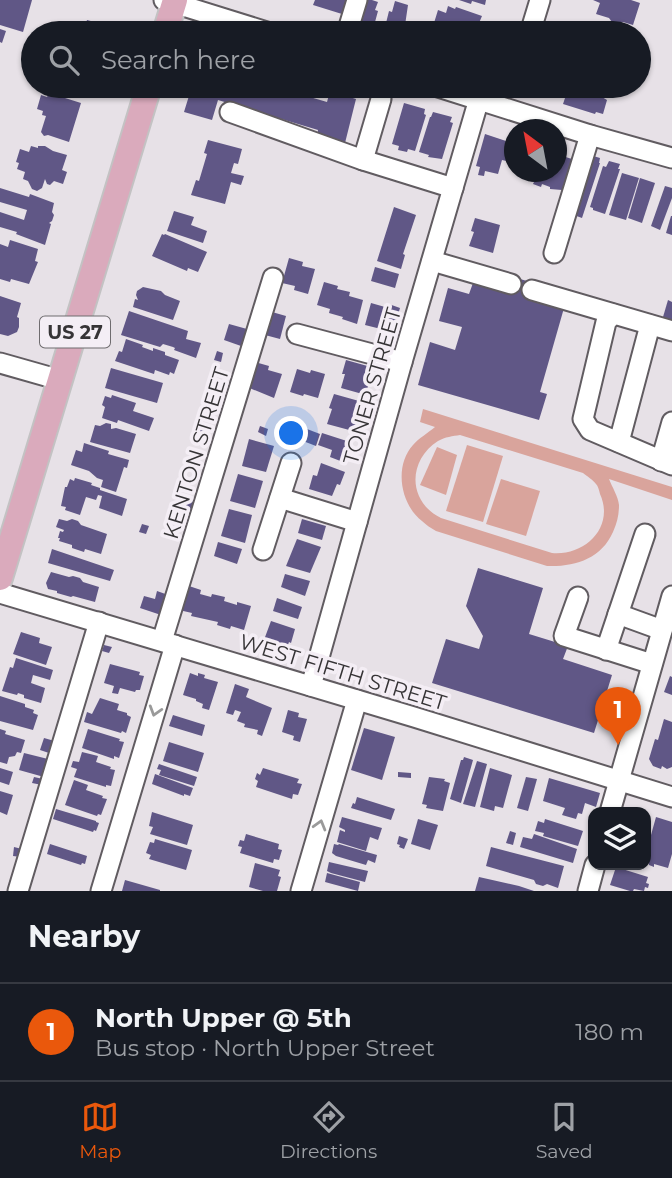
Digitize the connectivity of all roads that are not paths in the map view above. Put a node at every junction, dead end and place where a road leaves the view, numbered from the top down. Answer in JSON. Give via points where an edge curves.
{"nodes":[{"id":1,"x":357,"y":0,"type":"edge"},
{"id":2,"x":540,"y":0,"type":"edge"},
{"id":3,"x":171,"y":1,"type":"edge"},
{"id":4,"x":167,"y":21,"type":"edge"},
{"id":5,"x":233,"y":21,"type":"edge"},
{"id":6,"x":351,"y":21,"type":"edge"},
{"id":7,"x":534,"y":21,"type":"edge"},
{"id":8,"x":145,"y":98,"type":"edge"},
{"id":9,"x":473,"y":98,"type":"edge"},
{"id":10,"x":381,"y":99,"type":"dead end"},
{"id":11,"x":479,"y":100,"type":"junction"},
{"id":12,"x":230,"y":113,"type":"dead end"},
{"id":13,"x":590,"y":135,"type":"junction"},
{"id":14,"x":672,"y":158,"type":"edge"},
{"id":15,"x":363,"y":160,"type":"junction"},
{"id":16,"x":453,"y":188,"type":"junction"},
{"id":17,"x":554,"y":253,"type":"dead end"},
{"id":18,"x":432,"y":261,"type":"junction"},
{"id":19,"x":273,"y":278,"type":"dead end"},
{"id":20,"x":511,"y":284,"type":"dead end"},
{"id":21,"x":532,"y":290,"type":"dead end"},
{"id":22,"x":613,"y":314,"type":"junction"},
{"id":23,"x":650,"y":325,"type":"junction"},
{"id":24,"x":672,"y":331,"type":"edge"},
{"id":25,"x":297,"y":334,"type":"dead end"},
{"id":26,"x":402,"y":362,"type":"junction"},
{"id":27,"x":0,"y":363,"type":"edge"},
{"id":28,"x":60,"y":380,"type":"junction"},
{"id":29,"x":672,"y":422,"type":"edge"},
{"id":30,"x":619,"y":442,"type":"junction"},
{"id":31,"x":291,"y":463,"type":"dead end"},
{"id":32,"x":667,"y":463,"type":"edge"},
{"id":33,"x":280,"y":498,"type":"junction"},
{"id":34,"x":357,"y":522,"type":"junction"},
{"id":35,"x":645,"y":534,"type":"dead end"},
{"id":36,"x":263,"y":550,"type":"dead end"},
{"id":37,"x":0,"y":578,"type":"edge"},
{"id":38,"x":0,"y":593,"type":"edge"},
{"id":39,"x":672,"y":596,"type":"edge"},
{"id":40,"x":578,"y":597,"type":"dead end"},
{"id":41,"x":618,"y":614,"type":"junction"},
{"id":42,"x":99,"y":622,"type":"junction"},
{"id":43,"x":662,"y":630,"type":"junction"},
{"id":44,"x":169,"y":643,"type":"junction"},
{"id":45,"x":606,"y":650,"type":"junction"},
{"id":46,"x":652,"y":664,"type":"junction"},
{"id":47,"x":311,"y":686,"type":"junction"},
{"id":48,"x":357,"y":701,"type":"junction"},
{"id":49,"x":619,"y":780,"type":"junction"},
{"id":50,"x":672,"y":797,"type":"edge"},
{"id":51,"x":611,"y":807,"type":"edge"},
{"id":52,"x":594,"y":870,"type":"edge"},
{"id":53,"x":18,"y":891,"type":"edge"},
{"id":54,"x":101,"y":891,"type":"edge"},
{"id":55,"x":301,"y":891,"type":"edge"},
{"id":56,"x":588,"y":891,"type":"edge"}],
"edges":[{"from":1,"to":6,"type":"street"},
{"from":2,"to":7,"type":"street"},
{"from":3,"to":4,"type":"main road"},
{"from":3,"to":5,"type":"street"},
{"from":8,"to":28,"type":"main road","number":"US 27"},
{"from":9,"to":11,"type":"street"},
{"from":10,"to":15,"type":"street"},
{"from":11,"to":13,"type":"street"},
{"from":11,"to":16,"type":"street","name":"TONER STREET"},
{"from":12,"to":15,"type":"street"},
{"from":13,"to":14,"type":"street"},
{"from":13,"to":17,"type":"street"},
{"from":15,"to":16,"type":"street"},
{"from":16,"to":18,"type":"street","name":"TONER STREET"},
{"from":18,"to":20,"type":"street"},
{"from":18,"to":26,"type":"street","name":"TONER STREET"},
{"from":19,"to":44,"type":"street","name":"KENTON STREET"},
{"from":21,"to":22,"type":"street"},
{"from":22,"to":23,"type":"street"},
{"from":22,"to":30,"type":"street","via":[[606,322],[583,419],[590,430]]},
{"from":23,"to":24,"type":"street"},
{"from":23,"to":30,"type":"street"},
{"from":25,"to":26,"type":"street"},
{"from":26,"to":34,"type":"street","name":"TONER STREET"},
{"from":27,"to":28,"type":"street"},
{"from":28,"to":37,"type":"main road","number":"US 27"},
{"from":29,"to":32,"type":"street"},
{"from":30,"to":32,"type":"street"},
{"from":31,"to":33,"type":"street"},
{"from":33,"to":34,"type":"street"},
{"from":33,"to":36,"type":"street"},
{"from":34,"to":47,"type":"street","name":"TONER STREET"},
{"from":35,"to":41,"type":"street"},
{"from":38,"to":42,"type":"street","name":"WEST FIFTH STREET"},
{"from":39,"to":43,"type":"street"},
{"from":40,"to":45,"type":"street","via":[[564,636]]},
{"from":41,"to":43,"type":"street"},
{"from":41,"to":45,"type":"street"},
{"from":42,"to":44,"type":"street","name":"WEST FIFTH STREET"},
{"from":42,"to":53,"type":"street"},
{"from":43,"to":46,"type":"street"},
{"from":44,"to":47,"type":"street","name":"WEST FIFTH STREET"},
{"from":44,"to":54,"type":"street","name":"KENTON STREET","one_way":true},
{"from":45,"to":46,"type":"street"},
{"from":46,"to":49,"type":"street"},
{"from":47,"to":48,"type":"street","name":"WEST FIFTH STREET"},
{"from":48,"to":49,"type":"street","name":"WEST FIFTH STREET"},
{"from":55,"to":48,"type":"street","one_way":true},
{"from":49,"to":50,"type":"street","name":"WEST FIFTH STREET"},
{"from":49,"to":51,"type":"street"},
{"from":52,"to":56,"type":"street"}]}
